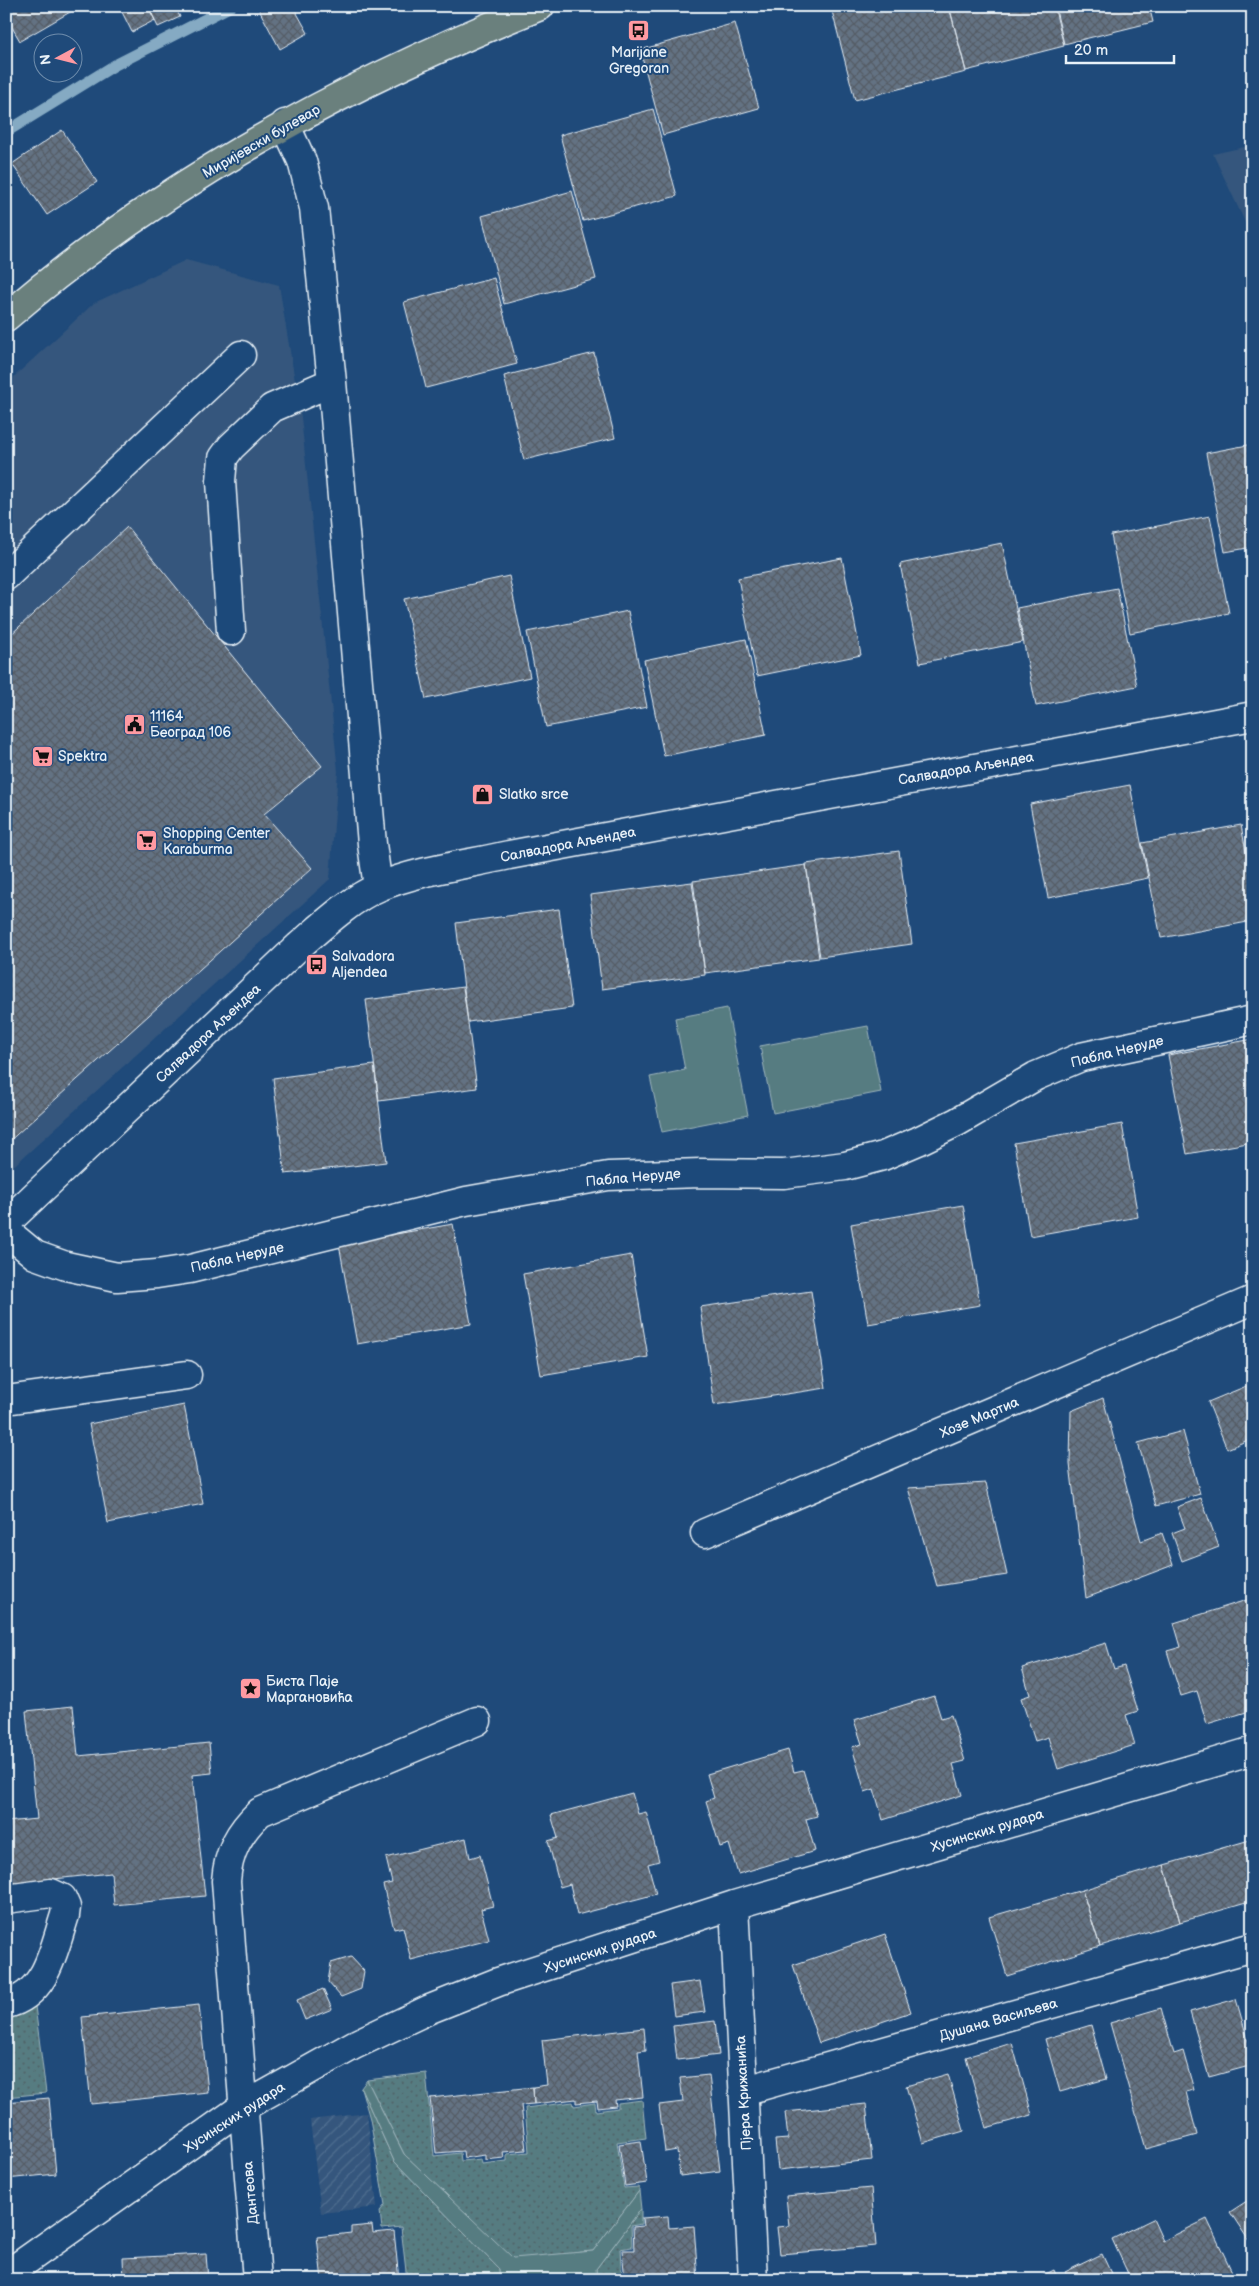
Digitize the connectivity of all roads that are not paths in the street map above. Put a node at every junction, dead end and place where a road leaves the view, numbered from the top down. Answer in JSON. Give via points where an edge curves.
{"nodes":[{"id":1,"x":540,"y":6,"type":"edge"},
{"id":2,"x":285,"y":124,"type":"junction"},
{"id":3,"x":6,"y":317,"type":"edge"},
{"id":4,"x":241,"y":355,"type":"dead end"},
{"id":5,"x":332,"y":382,"type":"junction"},
{"id":6,"x":6,"y":576,"type":"edge"},
{"id":7,"x":231,"y":631,"type":"dead end"},
{"id":8,"x":1253,"y":716,"type":"edge"},
{"id":9,"x":378,"y":887,"type":"junction"},
{"id":10,"x":1253,"y":1020,"type":"edge"},
{"id":11,"x":6,"y":1223,"type":"edge"},
{"id":12,"x":6,"y":1231,"type":"edge"},
{"id":13,"x":1253,"y":1300,"type":"edge"},
{"id":14,"x":187,"y":1375,"type":"dead end"},
{"id":15,"x":6,"y":1400,"type":"edge"},
{"id":16,"x":705,"y":1533,"type":"dead end"},
{"id":17,"x":477,"y":1721,"type":"dead end"},
{"id":18,"x":1253,"y":1751,"type":"edge"},
{"id":19,"x":6,"y":1900,"type":"edge"},
{"id":20,"x":734,"y":1906,"type":"junction"},
{"id":21,"x":1253,"y":1947,"type":"edge"},
{"id":22,"x":6,"y":2004,"type":"edge"},
{"id":23,"x":743,"y":2091,"type":"junction"},
{"id":24,"x":243,"y":2107,"type":"junction"},
{"id":25,"x":6,"y":2275,"type":"edge"},
{"id":26,"x":258,"y":2280,"type":"edge"},
{"id":27,"x":753,"y":2280,"type":"edge"}],
"edges":[{"from":1,"to":2,"type":"main road","name":"Миријевски булевар","via":[[426,54]]},
{"from":2,"to":3,"type":"main road","name":"Миријевски булевар","via":[[196,178],[126,226]]},
{"from":2,"to":5,"type":"street","via":[[302,161],[314,208]]},
{"from":4,"to":6,"type":"street"},
{"from":5,"to":7,"type":"street","via":[[272,408],[231,446],[223,458],[221,481]]},
{"from":5,"to":9,"type":"street"},
{"from":8,"to":9,"type":"street","name":"Салвадора Аљендеа","via":[[509,855]]},
{"from":9,"to":11,"type":"street","name":"Салвадора Аљендеа","via":[[342,910],[300,946]]},
{"from":10,"to":12,"type":"street","name":"Пабла Неруде","via":[[1081,1057],[1036,1076],[918,1141],[882,1156],[845,1166],[784,1174],[701,1172],[608,1176],[466,1201],[190,1269],[157,1274],[117,1277],[66,1266],[35,1255]]},
{"from":13,"to":16,"type":"street","name":"Хозе Мартиа"},
{"from":14,"to":15,"type":"street"},
{"from":17,"to":24,"type":"street","name":"Дантеова","via":[[260,1812],[246,1825],[227,1861],[226,1881]]},
{"from":18,"to":20,"type":"street","name":"Хусинских рудара"},
{"from":19,"to":22,"type":"street","via":[[51,1893],[62,1898],[66,1907],[49,1967],[38,1984],[24,1996]]},
{"from":20,"to":23,"type":"street","name":"Пјера Крижанића"},
{"from":20,"to":24,"type":"street","name":"Хусинских рудара","via":[[498,1982],[430,2009],[354,2045]]},
{"from":21,"to":23,"type":"street","name":"Душана Васиљева"},
{"from":23,"to":27,"type":"street","name":"Пјера Крижанића"},
{"from":24,"to":25,"type":"street","name":"Хусинских рудара"},
{"from":24,"to":26,"type":"street","name":"Дантеова"}]}
